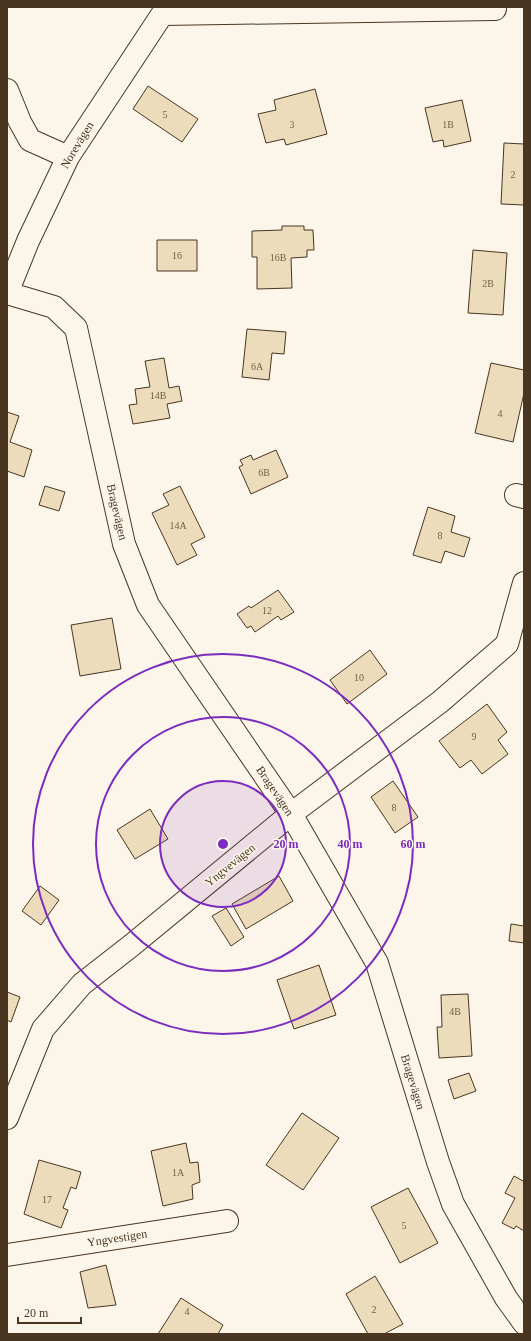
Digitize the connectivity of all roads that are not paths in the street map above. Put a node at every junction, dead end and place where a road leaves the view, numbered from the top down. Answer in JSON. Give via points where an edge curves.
{"nodes":[{"id":1,"x":495,"y":9,"type":"dead end"},
{"id":2,"x":165,"y":10,"type":"edge"},
{"id":3,"x":7,"y":90,"type":"edge"},
{"id":4,"x":68,"y":157,"type":"junction"},
{"id":5,"x":7,"y":293,"type":"edge"},
{"id":6,"x":524,"y":583,"type":"edge"},
{"id":7,"x":291,"y":814,"type":"junction"},
{"id":8,"x":7,"y":1118,"type":"edge"},
{"id":9,"x":227,"y":1221,"type":"dead end"},
{"id":10,"x":7,"y":1255,"type":"edge"},
{"id":11,"x":524,"y":1323,"type":"edge"}],
"edges":[{"from":1,"to":2,"type":"street"},
{"from":2,"to":4,"type":"street","name":"Norevägen"},
{"from":3,"to":4,"type":"street","via":[[30,140]]},
{"from":4,"to":5,"type":"street","name":"Norevägen","via":[[28,241]]},
{"from":5,"to":7,"type":"street","name":"Bragevägen","via":[[54,307],[76,328],[124,544],[148,604]]},
{"from":6,"to":7,"type":"street","name":"Yngvevägen","via":[[507,644],[440,702]]},
{"from":7,"to":8,"type":"street","name":"Yngvevägen","via":[[82,984],[43,1029]]},
{"from":7,"to":11,"type":"street","name":"Bragevägen","via":[[377,963],[453,1204],[506,1298]]},
{"from":9,"to":10,"type":"street","name":"Yngvestigen"}]}
